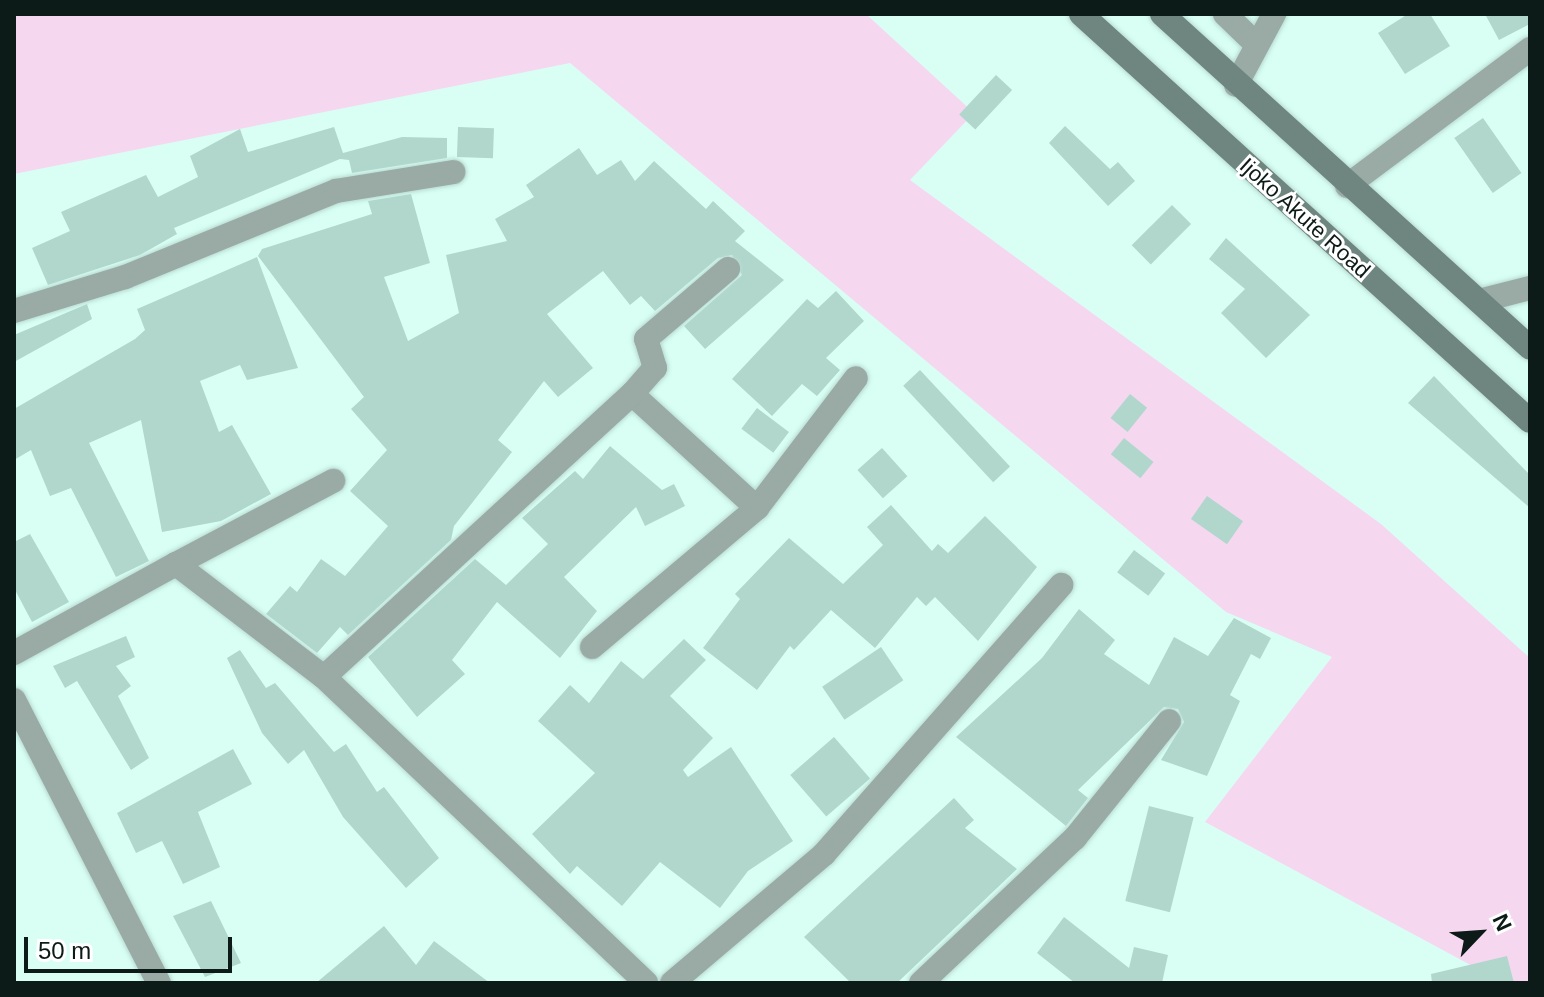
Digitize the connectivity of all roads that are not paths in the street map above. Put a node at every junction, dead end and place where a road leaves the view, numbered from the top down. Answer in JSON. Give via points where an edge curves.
{"nodes":[{"id":1,"x":1081,"y":14,"type":"edge"},
{"id":2,"x":1162,"y":14,"type":"edge"},
{"id":3,"x":1225,"y":14,"type":"edge"},
{"id":4,"x":1274,"y":14,"type":"edge"},
{"id":5,"x":1254,"y":42,"type":"junction"},
{"id":6,"x":1530,"y":49,"type":"edge"},
{"id":7,"x":1236,"y":85,"type":"junction"},
{"id":8,"x":453,"y":172,"type":"dead end"},
{"id":9,"x":1347,"y":186,"type":"junction"},
{"id":10,"x":728,"y":269,"type":"dead end"},
{"id":11,"x":1530,"y":288,"type":"edge"},
{"id":12,"x":1479,"y":301,"type":"junction"},
{"id":13,"x":14,"y":311,"type":"edge"},
{"id":14,"x":1530,"y":348,"type":"edge"},
{"id":15,"x":856,"y":378,"type":"dead end"},
{"id":16,"x":632,"y":394,"type":"junction"},
{"id":17,"x":1530,"y":421,"type":"edge"},
{"id":18,"x":333,"y":481,"type":"dead end"},
{"id":19,"x":757,"y":508,"type":"junction"},
{"id":20,"x":176,"y":564,"type":"junction"},
{"id":21,"x":1061,"y":585,"type":"dead end"},
{"id":22,"x":592,"y":647,"type":"dead end"},
{"id":23,"x":14,"y":653,"type":"edge"},
{"id":24,"x":324,"y":677,"type":"junction"},
{"id":25,"x":14,"y":700,"type":"edge"},
{"id":26,"x":1169,"y":721,"type":"dead end"},
{"id":27,"x":159,"y":983,"type":"edge"},
{"id":28,"x":646,"y":983,"type":"edge"},
{"id":29,"x":672,"y":983,"type":"edge"},
{"id":30,"x":921,"y":983,"type":"edge"}],
"edges":[{"from":1,"to":17,"type":"main road","name":"Ijoko Akute Road"},
{"from":2,"to":7,"type":"main road"},
{"from":3,"to":5,"type":"street"},
{"from":4,"to":5,"type":"street"},
{"from":5,"to":7,"type":"street"},
{"from":6,"to":9,"type":"street"},
{"from":7,"to":9,"type":"main road"},
{"from":8,"to":13,"type":"street","via":[[336,191],[125,277]]},
{"from":9,"to":12,"type":"main road"},
{"from":10,"to":16,"type":"street","via":[[646,339],[655,368]]},
{"from":11,"to":12,"type":"street"},
{"from":12,"to":14,"type":"main road"},
{"from":15,"to":19,"type":"street"},
{"from":16,"to":19,"type":"street"},
{"from":16,"to":24,"type":"street"},
{"from":18,"to":20,"type":"street"},
{"from":19,"to":22,"type":"street"},
{"from":20,"to":23,"type":"street"},
{"from":20,"to":24,"type":"street"},
{"from":21,"to":29,"type":"street","via":[[824,854]]},
{"from":24,"to":28,"type":"street"},
{"from":25,"to":27,"type":"street"},
{"from":26,"to":30,"type":"street","via":[[1075,838]]}]}
